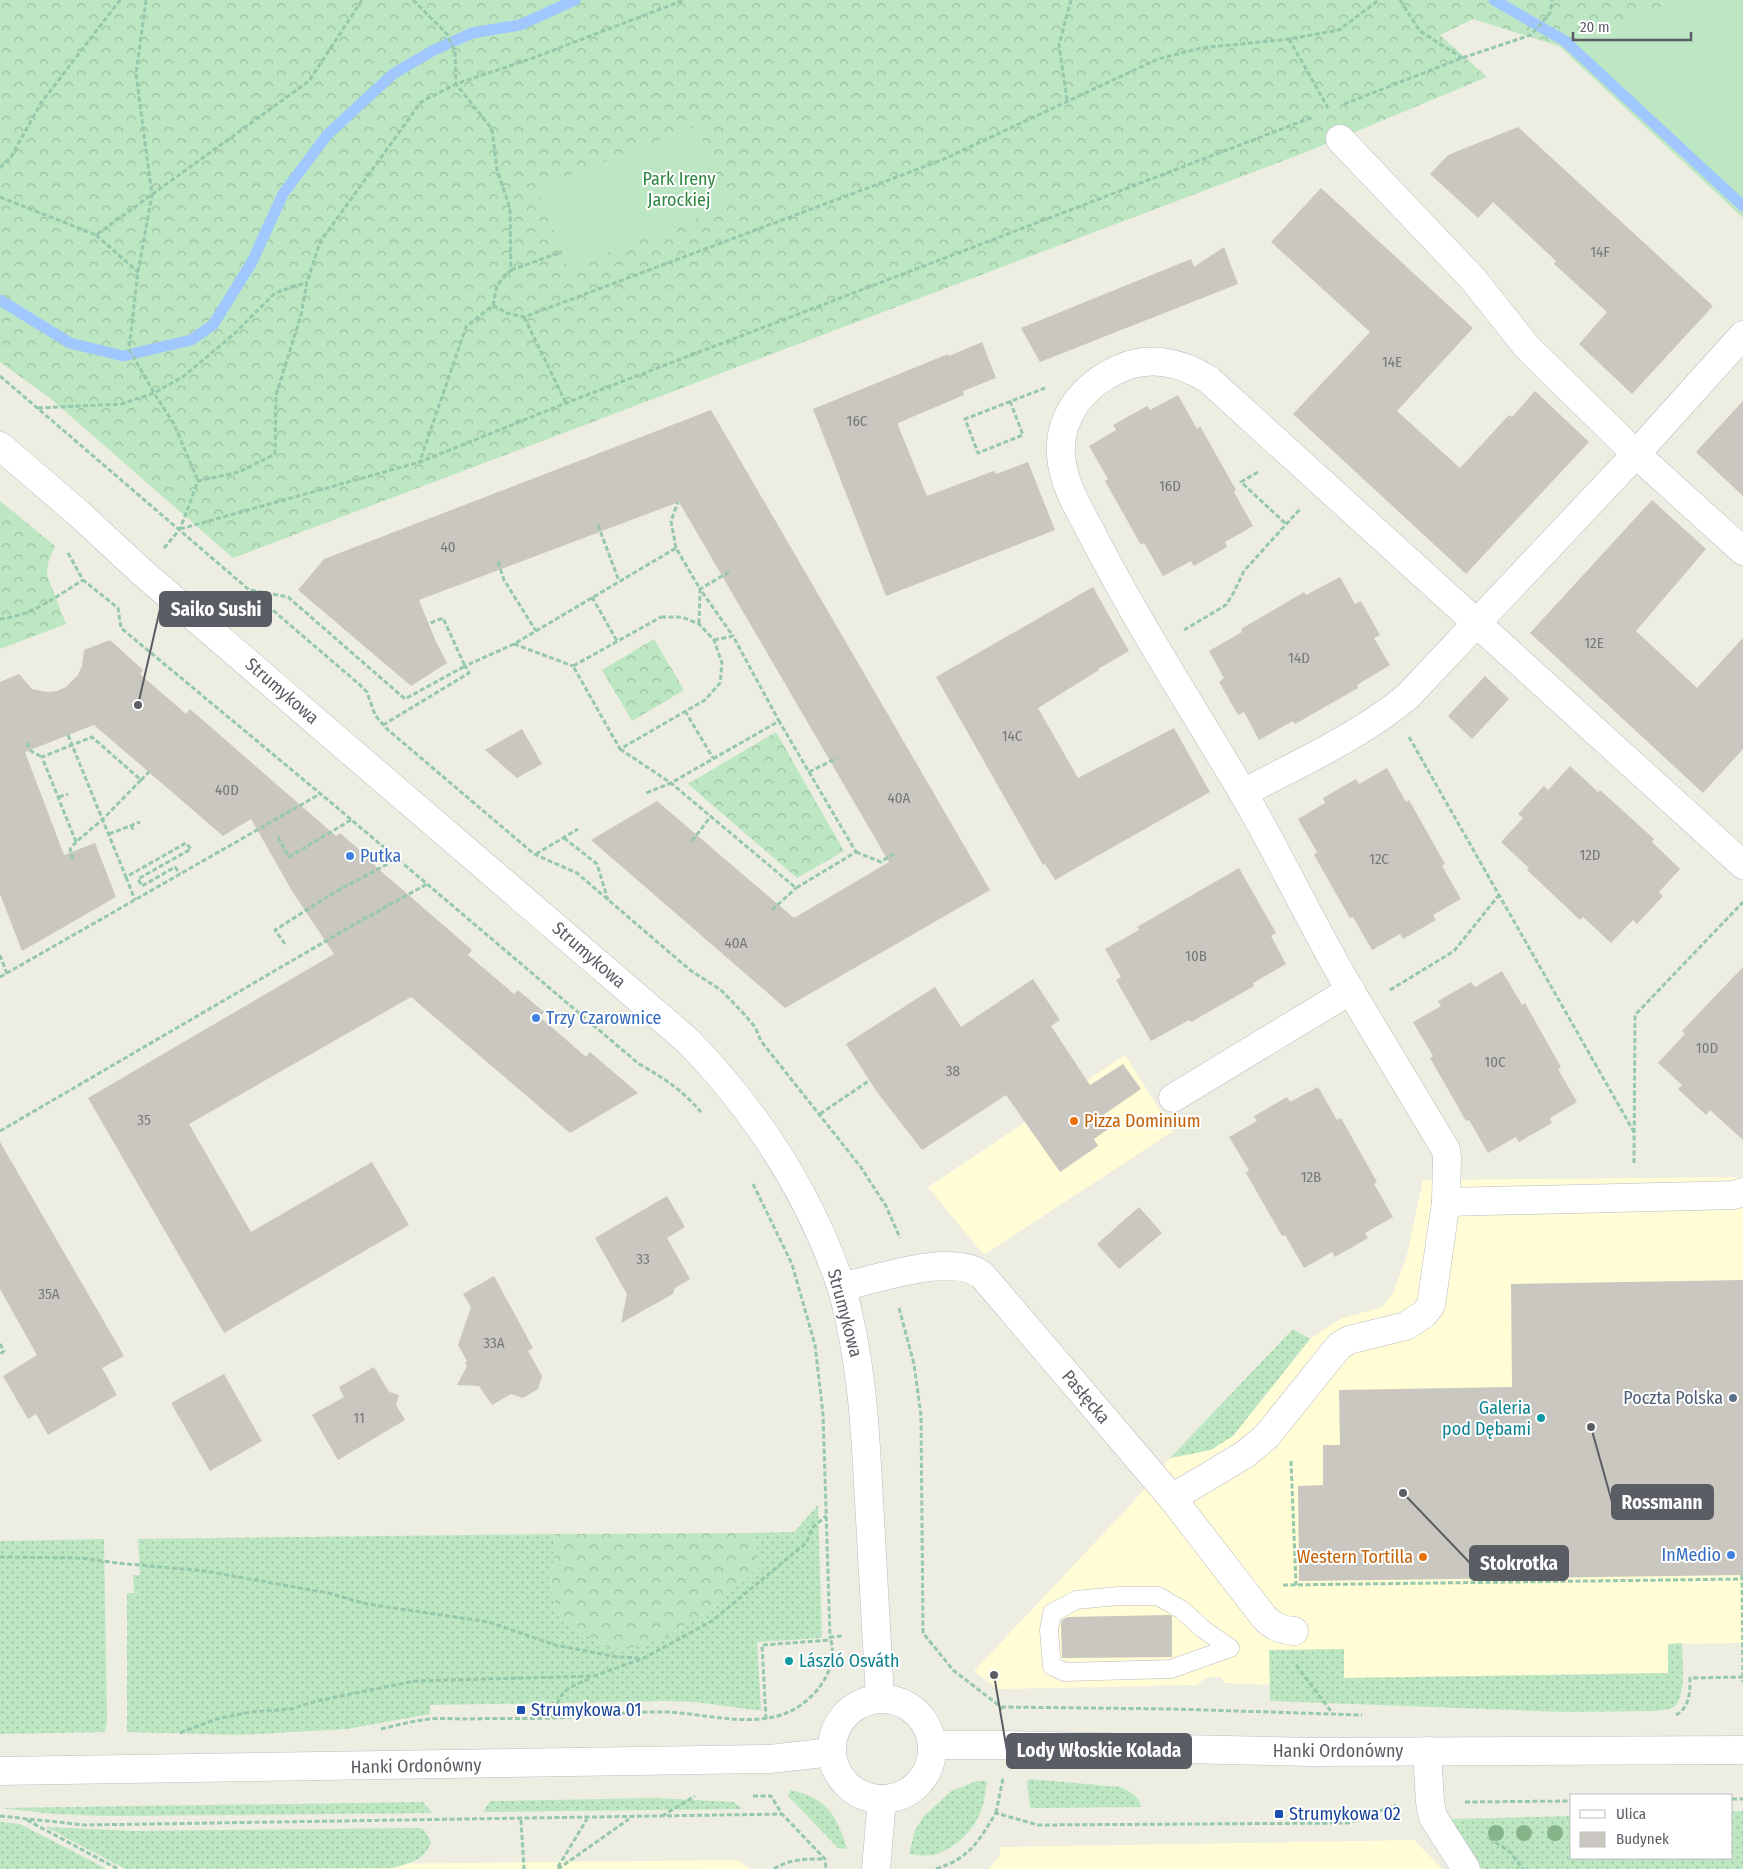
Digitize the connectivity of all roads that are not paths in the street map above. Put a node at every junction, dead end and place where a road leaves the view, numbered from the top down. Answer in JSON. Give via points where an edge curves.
{"nodes":[{"id":1,"x":1340,"y":139,"type":"dead end"},
{"id":2,"x":1743,"y":335,"type":"edge"},
{"id":3,"x":0,"y":446,"type":"edge"},
{"id":4,"x":1636,"y":454,"type":"junction"},
{"id":5,"x":1743,"y":551,"type":"edge"},
{"id":6,"x":1476,"y":622,"type":"junction"},
{"id":7,"x":1243,"y":793,"type":"junction"},
{"id":8,"x":1743,"y":865,"type":"edge"},
{"id":9,"x":1356,"y":999,"type":"junction"},
{"id":10,"x":1173,"y":1098,"type":"dead end"},
{"id":11,"x":1743,"y":1192,"type":"edge"},
{"id":12,"x":1446,"y":1202,"type":"junction"},
{"id":13,"x":842,"y":1287,"type":"junction"},
{"id":14,"x":1172,"y":1498,"type":"junction"},
{"id":15,"x":1288,"y":1630,"type":"road end"},
{"id":16,"x":1230,"y":1648,"type":"joint"},
{"id":17,"x":880,"y":1698,"type":"junction"},
{"id":18,"x":933,"y":1745,"type":"junction"},
{"id":19,"x":1743,"y":1750,"type":"edge"},
{"id":20,"x":832,"y":1752,"type":"junction"},
{"id":21,"x":1427,"y":1752,"type":"junction"},
{"id":22,"x":0,"y":1771,"type":"edge"},
{"id":23,"x":882,"y":1799,"type":"junction"},
{"id":24,"x":876,"y":1869,"type":"edge"},
{"id":25,"x":1466,"y":1869,"type":"edge"}],
"edges":[{"from":1,"to":4,"type":"street","via":[[1473,279],[1527,347]]},
{"from":2,"to":4,"type":"street"},
{"from":3,"to":13,"type":"street","name":"Strumykowa","via":[[143,573],[688,1041],[734,1091],[789,1171],[816,1223]]},
{"from":4,"to":5,"type":"street"},
{"from":4,"to":6,"type":"street"},
{"from":6,"to":7,"type":"street","via":[[1393,709]]},
{"from":6,"to":7,"type":"street","via":[[1216,385],[1194,370],[1155,361],[1130,364],[1095,382],[1078,398],[1062,431],[1061,454],[1066,484],[1118,585]]},
{"from":6,"to":8,"type":"street"},
{"from":7,"to":9,"type":"street"},
{"from":9,"to":10,"type":"street"},
{"from":9,"to":12,"type":"street","via":[[1446,1150]]},
{"from":11,"to":12,"type":"street","via":[[1734,1195]]},
{"from":12,"to":14,"type":"street","via":[[1431,1305],[1424,1314],[1406,1326],[1349,1340],[1339,1346],[1266,1437],[1244,1455]]},
{"from":13,"to":14,"type":"street","name":"Pasłęcka","via":[[904,1272],[953,1265],[972,1268],[982,1275]]},
{"from":13,"to":17,"type":"street","name":"Strumykowa","via":[[864,1401]]},
{"from":14,"to":15,"type":"street","name":"Pasłęcka","via":[[1270,1623]]},
{"from":16,"to":16,"type":"lane","via":[[1182,1610],[1158,1596],[1076,1600],[1052,1613],[1048,1630],[1052,1666],[1065,1672],[1171,1669]]},
{"from":17,"to":18,"type":"street","via":[[893,1699],[916,1711],[930,1732]]},
{"from":17,"to":20,"type":"street","via":[[861,1703],[845,1715],[834,1733]]},
{"from":18,"to":21,"type":"street","name":"Hanki Ordonówny"},
{"from":18,"to":23,"type":"street","via":[[930,1765],[920,1783],[909,1792]]},
{"from":19,"to":21,"type":"street","name":"Hanki Ordonówny"},
{"from":20,"to":22,"type":"street","name":"Hanki Ordonówny","via":[[751,1760]]},
{"from":20,"to":23,"type":"street","via":[[837,1770],[848,1786],[864,1796]]},
{"from":21,"to":25,"type":"street","via":[[1433,1817]]},
{"from":23,"to":24,"type":"street"}]}
